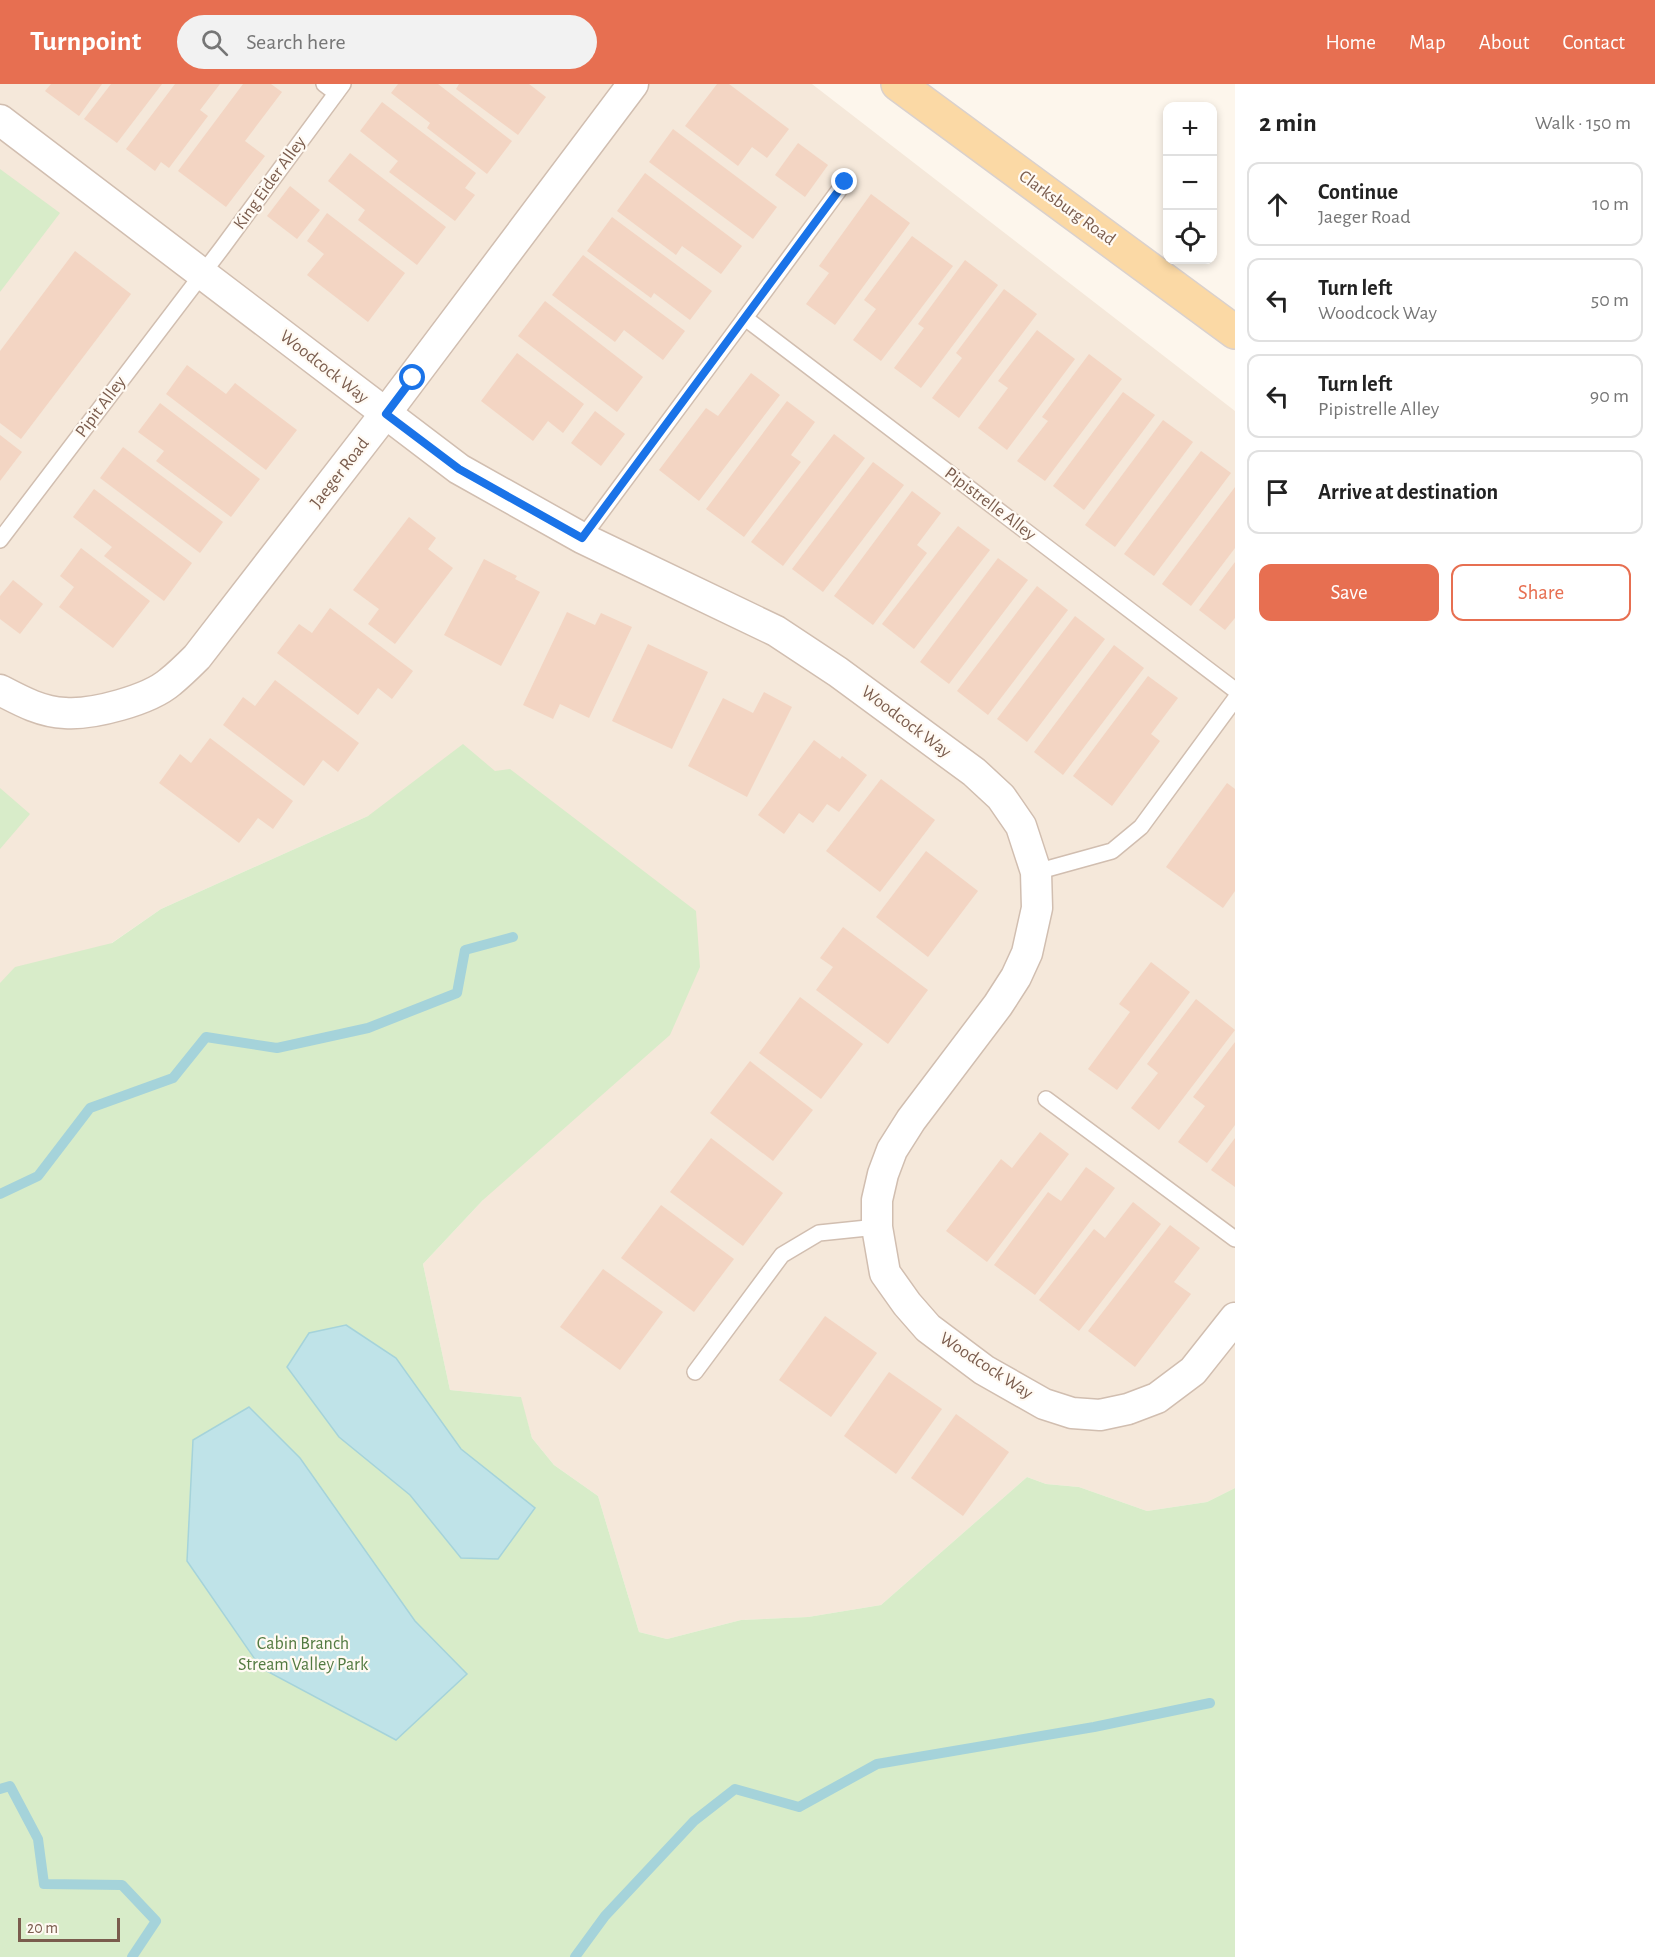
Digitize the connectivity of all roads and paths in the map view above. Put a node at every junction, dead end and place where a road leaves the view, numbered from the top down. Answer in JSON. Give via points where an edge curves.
{"nodes":[{"id":1,"x":633,"y":84,"type":"edge"},
{"id":2,"x":898,"y":84,"type":"edge"},
{"id":3,"x":335,"y":87,"type":"edge"},
{"id":4,"x":0,"y":120,"type":"edge"},
{"id":5,"x":845,"y":182,"type":"dead end"},
{"id":6,"x":203,"y":273,"type":"junction"},
{"id":7,"x":745,"y":318,"type":"junction"},
{"id":8,"x":1235,"y":332,"type":"edge"},
{"id":9,"x":386,"y":414,"type":"junction"},
{"id":10,"x":582,"y":538,"type":"junction"},
{"id":11,"x":0,"y":540,"type":"edge"},
{"id":12,"x":0,"y":690,"type":"edge"},
{"id":13,"x":1235,"y":690,"type":"edge"},
{"id":14,"x":1235,"y":699,"type":"edge"},
{"id":15,"x":1036,"y":872,"type":"junction"},
{"id":16,"x":1046,"y":1099,"type":"dead end"},
{"id":17,"x":877,"y":1227,"type":"junction"},
{"id":18,"x":1235,"y":1239,"type":"edge"},
{"id":19,"x":1235,"y":1318,"type":"edge"},
{"id":20,"x":695,"y":1372,"type":"dead end"}],
"edges":[{"from":1,"to":9,"type":"street","name":"Jaeger Road"},
{"from":2,"to":8,"type":"main road","name":"Clarksburg Road"},
{"from":3,"to":6,"type":"lane","name":"King Eider Alley"},
{"from":4,"to":6,"type":"street","name":"Woodcock Way"},
{"from":5,"to":7,"type":"lane"},
{"from":6,"to":9,"type":"street","name":"Woodcock Way"},
{"from":6,"to":11,"type":"lane","name":"Pipit Alley"},
{"from":7,"to":10,"type":"lane"},
{"from":7,"to":13,"type":"lane","name":"Pipistrelle Alley"},
{"from":9,"to":10,"type":"street","name":"Woodcock Way","via":[[459,469]]},
{"from":9,"to":12,"type":"street","name":"Jaeger Road","via":[[197,657],[169,683],[120,705],[66,713],[31,706]]},
{"from":10,"to":15,"type":"street","name":"Woodcock Way","via":[[776,631],[847,678],[974,772],[1001,797],[1021,826]]},
{"from":14,"to":15,"type":"lane","via":[[1141,827],[1112,851]]},
{"from":15,"to":17,"type":"street","name":"Woodcock Way","via":[[1037,908],[1024,961],[998,1005],[892,1149],[877,1200]]},
{"from":16,"to":18,"type":"lane"},
{"from":17,"to":19,"type":"street","name":"Woodcock Way","via":[[885,1273],[928,1328],[984,1370],[1044,1404],[1072,1413],[1100,1415],[1157,1398],[1192,1371]]},
{"from":17,"to":20,"type":"lane","via":[[819,1233],[782,1255]]}]}
